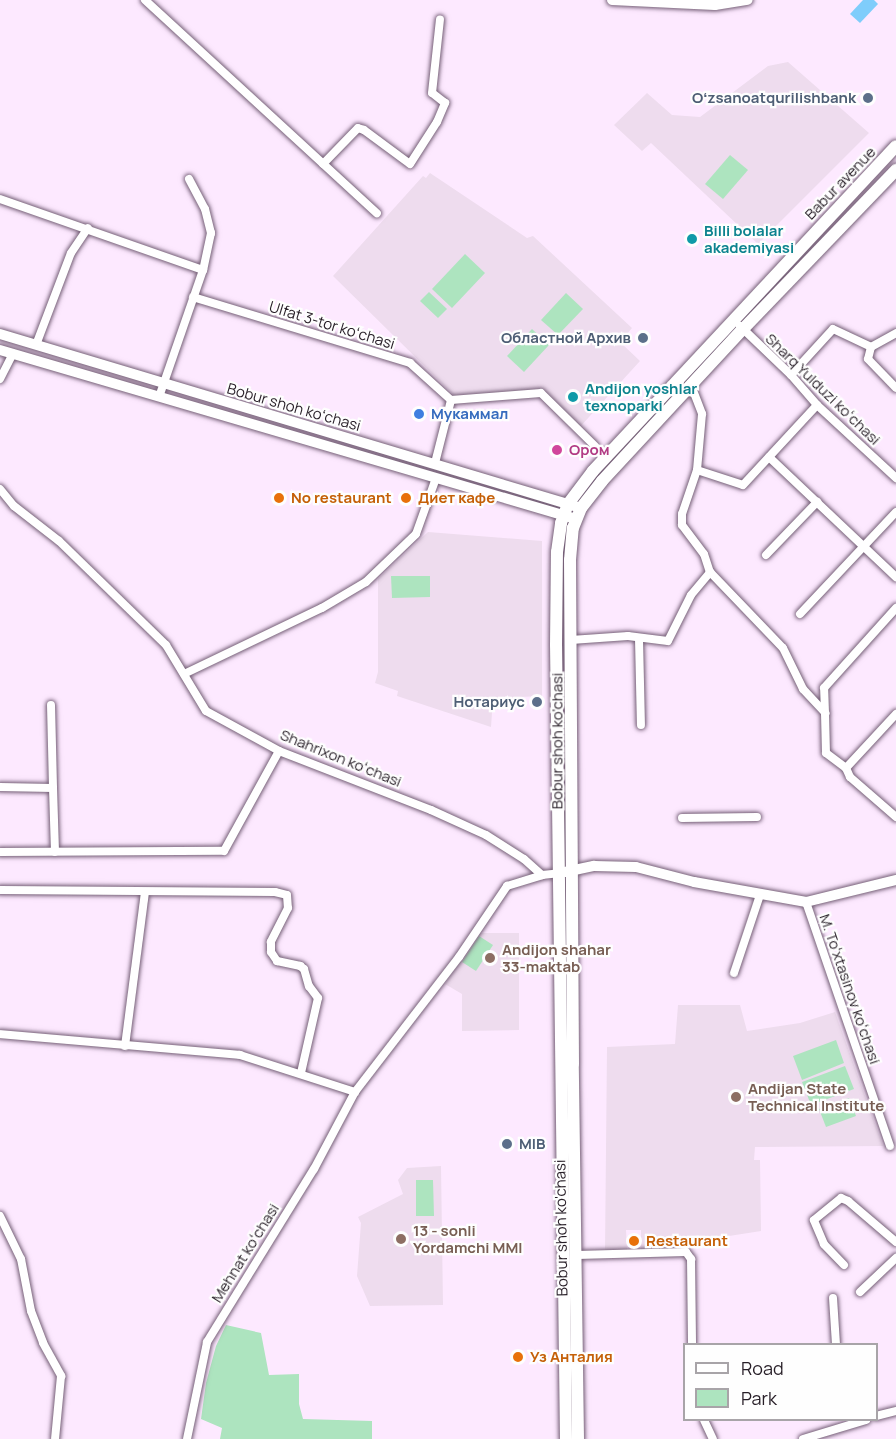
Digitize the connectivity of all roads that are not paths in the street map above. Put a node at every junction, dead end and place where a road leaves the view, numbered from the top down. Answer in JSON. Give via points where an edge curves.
{"nodes":[{"id":1,"x":145,"y":0,"type":"edge"},
{"id":2,"x":612,"y":0,"type":"edge"},
{"id":3,"x":748,"y":0,"type":"edge"},
{"id":4,"x":441,"y":19,"type":"dead end"},
{"id":5,"x":896,"y":146,"type":"edge"},
{"id":6,"x":323,"y":164,"type":"junction"},
{"id":7,"x":896,"y":170,"type":"edge"},
{"id":8,"x":189,"y":178,"type":"dead end"},
{"id":9,"x":0,"y":199,"type":"edge"},
{"id":10,"x":377,"y":213,"type":"dead end"},
{"id":11,"x":88,"y":228,"type":"junction"},
{"id":12,"x":203,"y":270,"type":"junction"},
{"id":13,"x":193,"y":297,"type":"junction"},
{"id":14,"x":732,"y":319,"type":"junction"},
{"id":15,"x":743,"y":329,"type":"junction"},
{"id":16,"x":896,"y":333,"type":"edge"},
{"id":17,"x":0,"y":334,"type":"edge"},
{"id":18,"x":36,"y":345,"type":"junction"},
{"id":19,"x":871,"y":347,"type":"junction"},
{"id":20,"x":0,"y":350,"type":"edge"},
{"id":21,"x":13,"y":354,"type":"junction"},
{"id":22,"x":791,"y":375,"type":"junction"},
{"id":23,"x":0,"y":379,"type":"edge"},
{"id":24,"x":163,"y":384,"type":"junction"},
{"id":25,"x":691,"y":385,"type":"junction"},
{"id":26,"x":896,"y":388,"type":"edge"},
{"id":27,"x":159,"y":397,"type":"junction"},
{"id":28,"x":451,"y":400,"type":"junction"},
{"id":29,"x":817,"y":405,"type":"junction"},
{"id":30,"x":595,"y":446,"type":"dead end"},
{"id":31,"x":769,"y":457,"type":"junction"},
{"id":32,"x":435,"y":463,"type":"junction"},
{"id":33,"x":698,"y":470,"type":"junction"},
{"id":34,"x":436,"y":478,"type":"junction"},
{"id":35,"x":896,"y":478,"type":"edge"},
{"id":36,"x":0,"y":489,"type":"edge"},
{"id":37,"x":541,"y":496,"type":"junction"},
{"id":38,"x":817,"y":502,"type":"junction"},
{"id":39,"x":539,"y":508,"type":"junction"},
{"id":40,"x":565,"y":509,"type":"junction"},
{"id":41,"x":896,"y":512,"type":"edge"},
{"id":42,"x":578,"y":513,"type":"junction"},
{"id":43,"x":864,"y":547,"type":"junction"},
{"id":44,"x":766,"y":555,"type":"dead end"},
{"id":45,"x":710,"y":572,"type":"junction"},
{"id":46,"x":896,"y":577,"type":"edge"},
{"id":47,"x":896,"y":608,"type":"edge"},
{"id":48,"x":800,"y":614,"type":"dead end"},
{"id":49,"x":639,"y":639,"type":"junction"},
{"id":50,"x":571,"y":640,"type":"junction"},
{"id":51,"x":184,"y":674,"type":"junction"},
{"id":52,"x":51,"y":705,"type":"dead end"},
{"id":53,"x":825,"y":713,"type":"junction"},
{"id":54,"x":896,"y":714,"type":"edge"},
{"id":55,"x":641,"y":725,"type":"dead end"},
{"id":56,"x":279,"y":751,"type":"junction"},
{"id":57,"x":846,"y":768,"type":"junction"},
{"id":58,"x":0,"y":787,"type":"edge"},
{"id":59,"x":54,"y":788,"type":"junction"},
{"id":60,"x":757,"y":817,"type":"dead end"},
{"id":61,"x":896,"y":817,"type":"edge"},
{"id":62,"x":682,"y":818,"type":"dead end"},
{"id":63,"x":0,"y":852,"type":"edge"},
{"id":64,"x":55,"y":852,"type":"junction"},
{"id":65,"x":566,"y":872,"type":"junction"},
{"id":66,"x":542,"y":875,"type":"junction"},
{"id":67,"x":896,"y":880,"type":"edge"},
{"id":68,"x":0,"y":890,"type":"edge"},
{"id":69,"x":145,"y":892,"type":"junction"},
{"id":70,"x":760,"y":895,"type":"junction"},
{"id":71,"x":806,"y":903,"type":"junction"},
{"id":72,"x":734,"y":973,"type":"dead end"},
{"id":73,"x":0,"y":1034,"type":"edge"},
{"id":74,"x":125,"y":1046,"type":"junction"},
{"id":75,"x":301,"y":1073,"type":"junction"},
{"id":76,"x":355,"y":1092,"type":"junction"},
{"id":77,"x":894,"y":1146,"type":"edge"},
{"id":78,"x":0,"y":1216,"type":"edge"},
{"id":79,"x":896,"y":1242,"type":"edge"},
{"id":80,"x":577,"y":1255,"type":"junction"},
{"id":81,"x":896,"y":1258,"type":"edge"},
{"id":82,"x":844,"y":1265,"type":"dead end"},
{"id":83,"x":860,"y":1292,"type":"dead end"},
{"id":84,"x":833,"y":1298,"type":"dead end"},
{"id":85,"x":692,"y":1343,"type":"edge"},
{"id":86,"x":836,"y":1343,"type":"edge"},
{"id":87,"x":896,"y":1411,"type":"edge"},
{"id":88,"x":878,"y":1416,"type":"edge"},
{"id":89,"x":705,"y":1421,"type":"edge"},
{"id":90,"x":845,"y":1422,"type":"edge"},
{"id":91,"x":821,"y":1437,"type":"edge"},
{"id":92,"x":55,"y":1439,"type":"edge"},
{"id":93,"x":187,"y":1439,"type":"edge"},
{"id":94,"x":566,"y":1439,"type":"edge"},
{"id":95,"x":578,"y":1439,"type":"edge"},
{"id":96,"x":713,"y":1439,"type":"edge"},
{"id":97,"x":803,"y":1439,"type":"edge"}],
"edges":[{"from":1,"to":6,"type":"street"},
{"from":2,"to":3,"type":"main road","via":[[715,4]]},
{"from":4,"to":6,"type":"street","via":[[432,93],[445,103],[410,164],[358,128]]},
{"from":5,"to":14,"type":"main road","name":"Babur avenue"},
{"from":6,"to":10,"type":"street"},
{"from":7,"to":15,"type":"main road"},
{"from":8,"to":12,"type":"street","via":[[205,208],[211,233]]},
{"from":9,"to":11,"type":"street"},
{"from":11,"to":12,"type":"street"},
{"from":11,"to":18,"type":"street","via":[[71,254]]},
{"from":12,"to":13,"type":"street"},
{"from":13,"to":24,"type":"street"},
{"from":13,"to":28,"type":"street","name":"Ulfat 3-tor koʻchasi","via":[[410,363]]},
{"from":14,"to":15,"type":"street","name":"Sharq Yulduzi koʻchasi"},
{"from":14,"to":40,"type":"main road","name":"Bobur shoh ko'chasi","via":[[593,471]]},
{"from":15,"to":22,"type":"street","name":"Sharq Yulduzi koʻchasi"},
{"from":15,"to":25,"type":"main road"},
{"from":16,"to":19,"type":"street"},
{"from":17,"to":18,"type":"main road","name":"Bobur shoh koʻchasi"},
{"from":18,"to":24,"type":"main road","name":"Bobur shoh koʻchasi"},
{"from":19,"to":22,"type":"street","via":[[833,329]]},
{"from":19,"to":26,"type":"street","via":[[868,359]]},
{"from":20,"to":21,"type":"main road","name":"Bobur shoh koʻchasi"},
{"from":21,"to":23,"type":"street"},
{"from":21,"to":27,"type":"main road","name":"Bobur shoh koʻchasi"},
{"from":22,"to":29,"type":"street","name":"Sharq Yulduzi koʻchasi"},
{"from":24,"to":27,"type":"street"},
{"from":24,"to":32,"type":"main road","name":"Bobur shoh koʻchasi"},
{"from":25,"to":33,"type":"street","via":[[702,414]]},
{"from":25,"to":42,"type":"main road"},
{"from":27,"to":34,"type":"main road","name":"Bobur shoh koʻchasi"},
{"from":28,"to":30,"type":"street","via":[[541,393]]},
{"from":28,"to":32,"type":"street"},
{"from":29,"to":31,"type":"street"},
{"from":29,"to":35,"type":"street","name":"Sharq Yulduzi koʻchasi"},
{"from":31,"to":33,"type":"street","via":[[743,486]]},
{"from":31,"to":38,"type":"street"},
{"from":32,"to":37,"type":"main road","name":"Bobur shoh koʻchasi"},
{"from":33,"to":45,"type":"street","via":[[681,520],[704,554]]},
{"from":34,"to":39,"type":"main road","name":"Bobur shoh koʻchasi"},
{"from":34,"to":51,"type":"street","via":[[416,534],[366,582],[322,608]]},
{"from":36,"to":51,"type":"street","name":"Shahrixon koʻchasi","via":[[166,645]]},
{"from":37,"to":39,"type":"main road"},
{"from":37,"to":40,"type":"main road","name":"Bobur shoh koʻchasi"},
{"from":38,"to":43,"type":"street"},
{"from":38,"to":44,"type":"street"},
{"from":39,"to":40,"type":"main road","name":"Bobur shoh koʻchasi"},
{"from":40,"to":42,"type":"main road","name":"Bobur shoh koʻchasi"},
{"from":40,"to":65,"type":"main road","name":"Bobur shoh ko'chasi","via":[[558,533],[557,563]]},
{"from":41,"to":43,"type":"street"},
{"from":42,"to":50,"type":"main road","name":"Bobur shoh ko'chasi","via":[[570,556]]},
{"from":43,"to":46,"type":"street"},
{"from":43,"to":48,"type":"street"},
{"from":45,"to":49,"type":"street","via":[[691,595],[668,641]]},
{"from":45,"to":53,"type":"street","via":[[783,648],[803,689]]},
{"from":47,"to":53,"type":"street","via":[[824,688]]},
{"from":49,"to":50,"type":"street","via":[[628,636]]},
{"from":49,"to":55,"type":"street"},
{"from":50,"to":65,"type":"main road","name":"Bobur shoh ko'chasi"},
{"from":51,"to":56,"type":"street","name":"Shahrixon koʻchasi","via":[[206,711]]},
{"from":52,"to":59,"type":"street"},
{"from":53,"to":57,"type":"street","via":[[826,753]]},
{"from":54,"to":57,"type":"street"},
{"from":56,"to":64,"type":"street","via":[[224,851]]},
{"from":56,"to":66,"type":"street","name":"Shahrixon koʻchasi","via":[[486,835]]},
{"from":57,"to":61,"type":"street","via":[[850,777]]},
{"from":58,"to":59,"type":"street"},
{"from":59,"to":64,"type":"street"},
{"from":60,"to":62,"type":"street"},
{"from":63,"to":64,"type":"street"},
{"from":65,"to":66,"type":"street","name":"Mehnat koʻchasi"},
{"from":65,"to":70,"type":"main road","via":[[594,866],[633,866]]},
{"from":65,"to":80,"type":"main road","name":"Bobur shoh ko'chasi"},
{"from":65,"to":94,"type":"main road","name":"Bobur shoh ko'chasi"},
{"from":66,"to":76,"type":"street","name":"Mehnat koʻchasi","via":[[507,886],[459,957]]},
{"from":67,"to":71,"type":"main road"},
{"from":68,"to":69,"type":"street"},
{"from":69,"to":74,"type":"street"},
{"from":69,"to":75,"type":"street","via":[[287,895],[288,908],[271,942],[271,952],[277,961],[304,969],[318,998]]},
{"from":70,"to":71,"type":"main road"},
{"from":70,"to":72,"type":"street"},
{"from":71,"to":77,"type":"street","name":"M. Toʻxtasinov koʻchasi"},
{"from":73,"to":74,"type":"street"},
{"from":74,"to":75,"type":"street","via":[[240,1055]]},
{"from":75,"to":76,"type":"street"},
{"from":76,"to":93,"type":"street","name":"Mehnat koʻchasi","via":[[314,1169],[207,1342]]},
{"from":78,"to":92,"type":"street","via":[[21,1259],[31,1311],[61,1376]]},
{"from":79,"to":82,"type":"street","via":[[841,1198],[814,1220],[824,1244]]},
{"from":80,"to":85,"type":"street","via":[[686,1252],[691,1259]]},
{"from":80,"to":95,"type":"main road","name":"Bobur shoh ko'chasi"},
{"from":81,"to":83,"type":"street"},
{"from":84,"to":86,"type":"street"},
{"from":87,"to":88,"type":"street"},
{"from":89,"to":96,"type":"street"},
{"from":90,"to":91,"type":"street"},
{"from":91,"to":97,"type":"street"}]}
